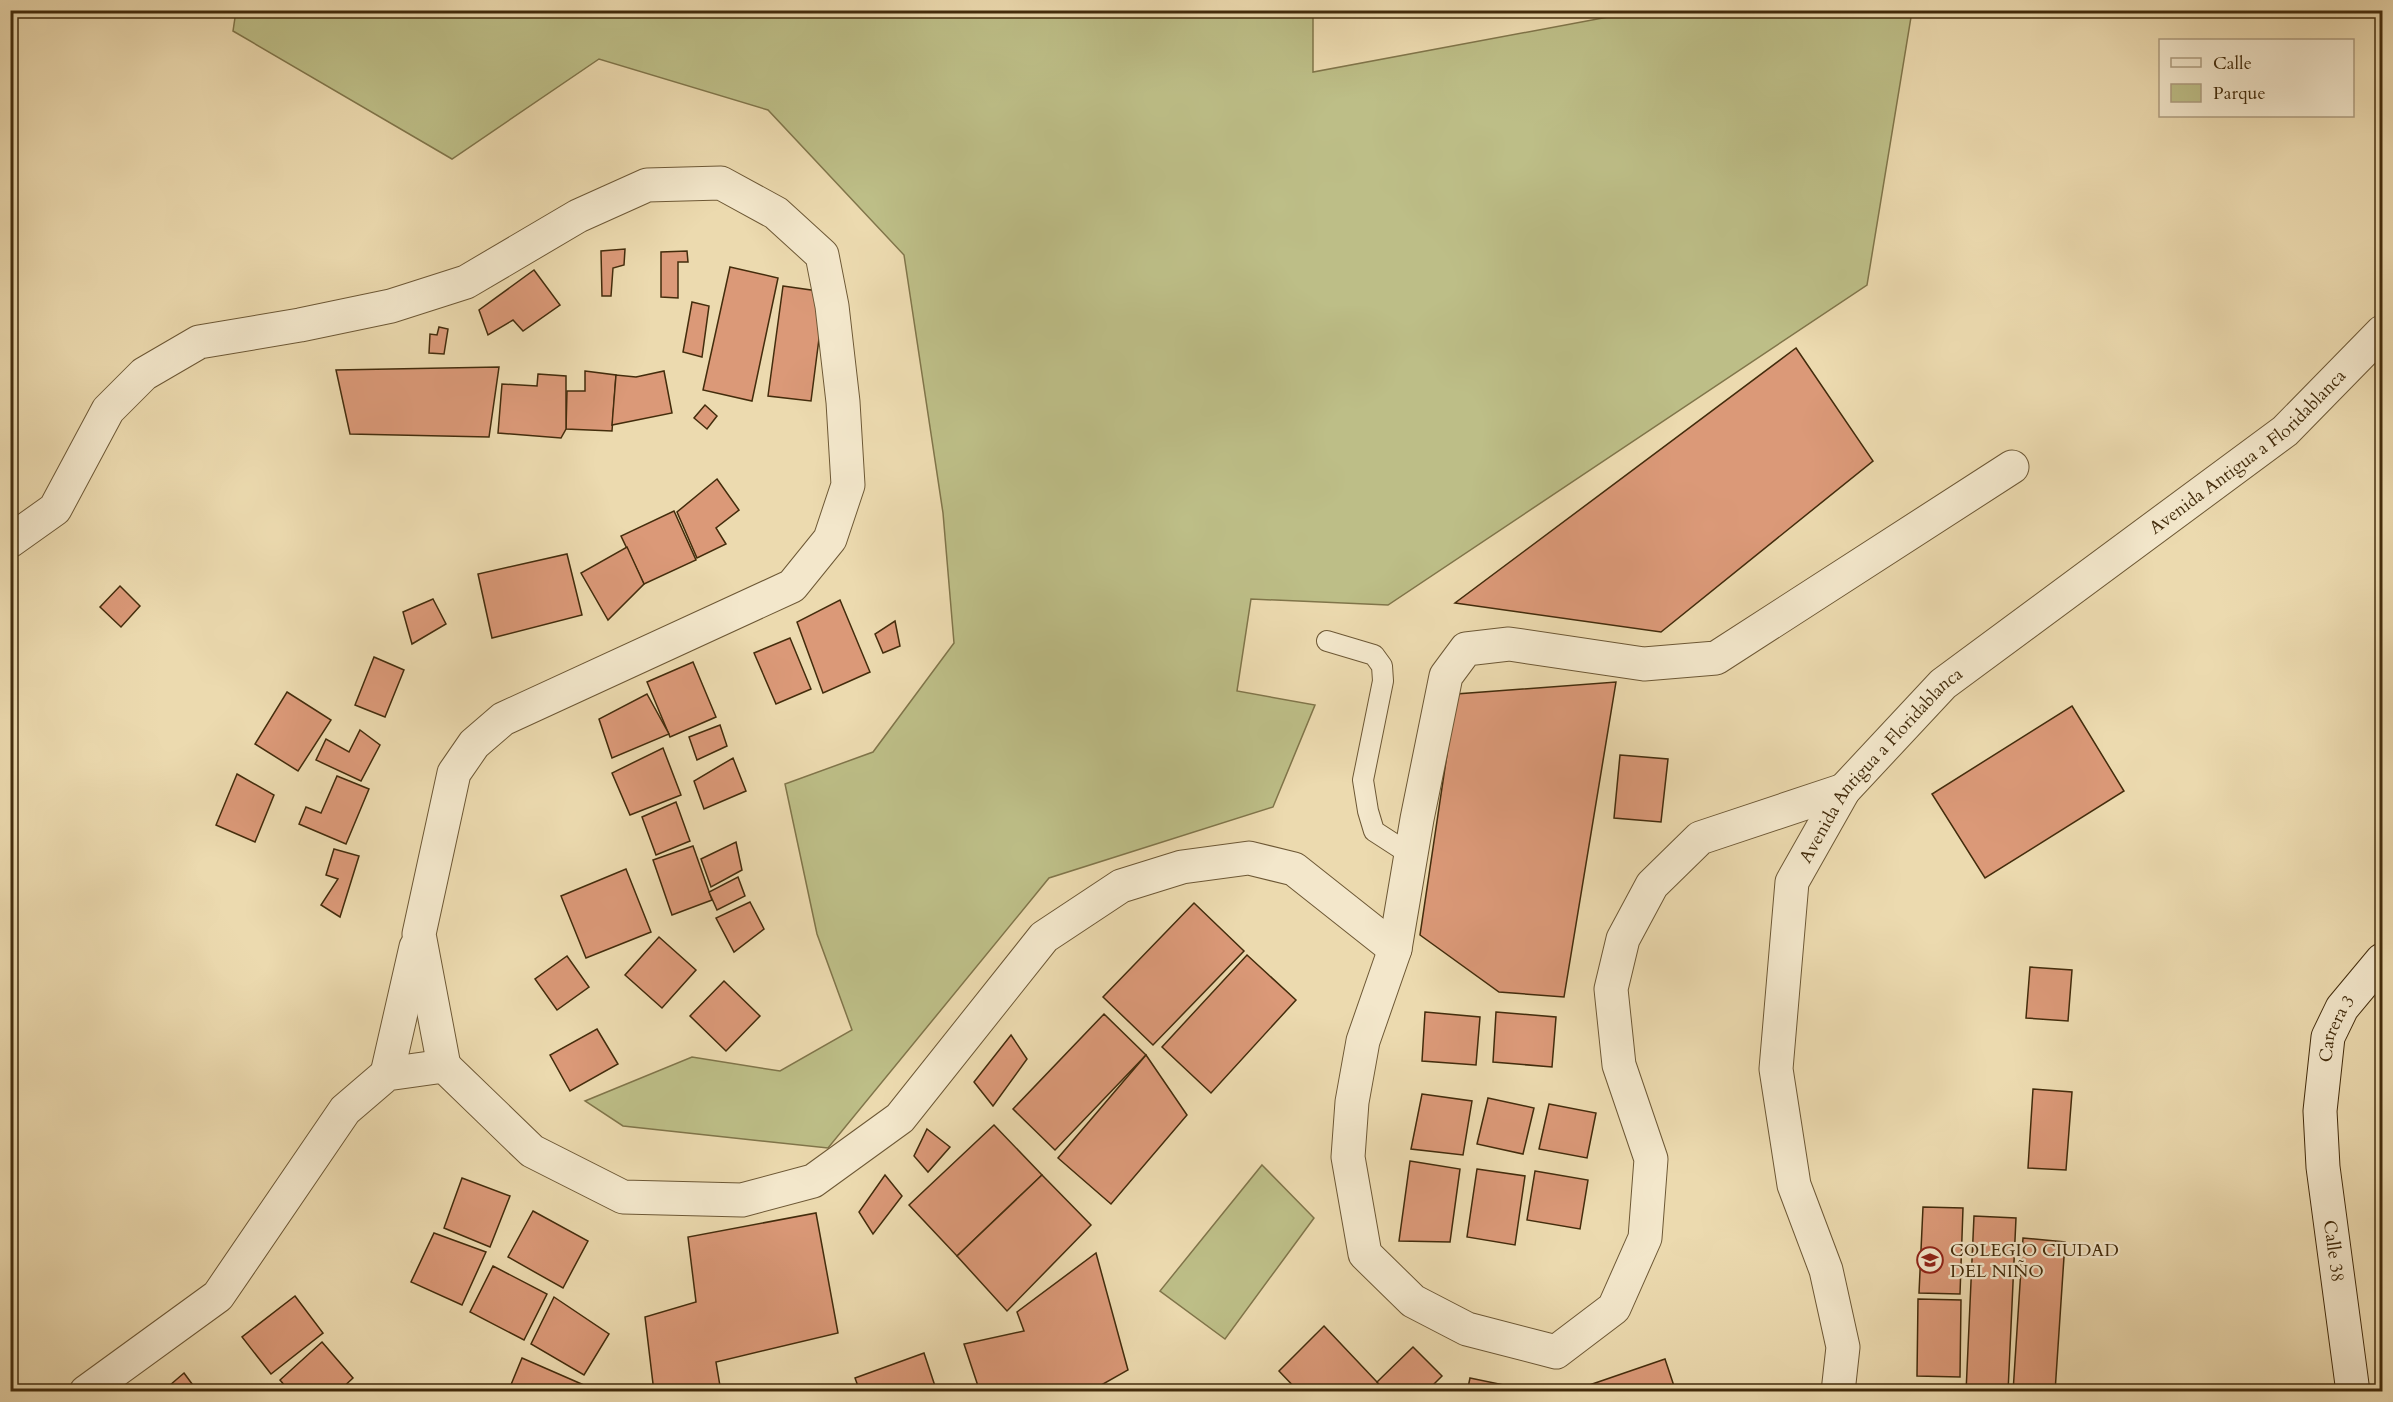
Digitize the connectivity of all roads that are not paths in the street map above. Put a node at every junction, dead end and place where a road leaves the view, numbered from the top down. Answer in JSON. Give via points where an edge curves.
{"nodes":[{"id":1,"x":2382,"y":332,"type":"edge"},
{"id":2,"x":2012,"y":467,"type":"dead end"},
{"id":3,"x":10,"y":541,"type":"edge"},
{"id":4,"x":1327,"y":641,"type":"dead end"},
{"id":5,"x":1844,"y":790,"type":"junction"},
{"id":6,"x":1411,"y":855,"type":"junction"},
{"id":7,"x":419,"y":934,"type":"junction"},
{"id":8,"x":1395,"y":950,"type":"junction"},
{"id":9,"x":2382,"y":960,"type":"edge"},
{"id":10,"x":444,"y":1066,"type":"junction"},
{"id":11,"x":387,"y":1074,"type":"junction"},
{"id":12,"x":2320,"y":1111,"type":"joint"},
{"id":13,"x":86,"y":1392,"type":"edge"},
{"id":14,"x":1838,"y":1392,"type":"edge"},
{"id":15,"x":2353,"y":1392,"type":"edge"}],
"edges":[{"from":1,"to":5,"type":"street","name":"Avenida Antigua a Floridablanca","via":[[2285,431],[1943,684]]},
{"from":2,"to":6,"type":"street","via":[[1716,658],[1644,664],[1509,644],[1466,649],[1446,676]]},
{"from":3,"to":7,"type":"street","via":[[55,509],[108,410],[144,374],[199,342],[391,306],[466,282],[578,216],[647,185],[721,183],[776,213],[822,255],[843,402],[848,485],[830,539],[792,586],[503,719],[474,744],[454,773]]},
{"from":4,"to":6,"type":"lane","via":[[1374,655],[1382,666],[1383,681],[1363,780],[1374,831]]},
{"from":5,"to":8,"type":"street","via":[[1700,838],[1652,885],[1623,939],[1611,989],[1619,1065],[1651,1159],[1645,1238],[1614,1308],[1556,1352],[1467,1329],[1422,1306],[1365,1254],[1348,1157],[1352,1102],[1363,1041]]},
{"from":5,"to":14,"type":"street","name":"Avenida Antigua a Floridablanca","via":[[1792,882],[1776,1069],[1794,1185],[1826,1270],[1843,1347]]},
{"from":6,"to":8,"type":"street"},
{"from":7,"to":10,"type":"street"},
{"from":7,"to":11,"type":"street"},
{"from":8,"to":10,"type":"street","via":[[1294,869],[1249,858],[1182,867],[1121,886],[1044,937],[900,1118],[813,1181],[742,1200],[623,1197],[532,1151]]},
{"from":9,"to":12,"type":"street","name":"Carrera 3","via":[[2342,1008],[2328,1037]]},
{"from":10,"to":11,"type":"street"},
{"from":11,"to":13,"type":"street","via":[[345,1110],[218,1296]]},
{"from":12,"to":15,"type":"street","name":"Calle 38","via":[[2323,1167]]}]}
